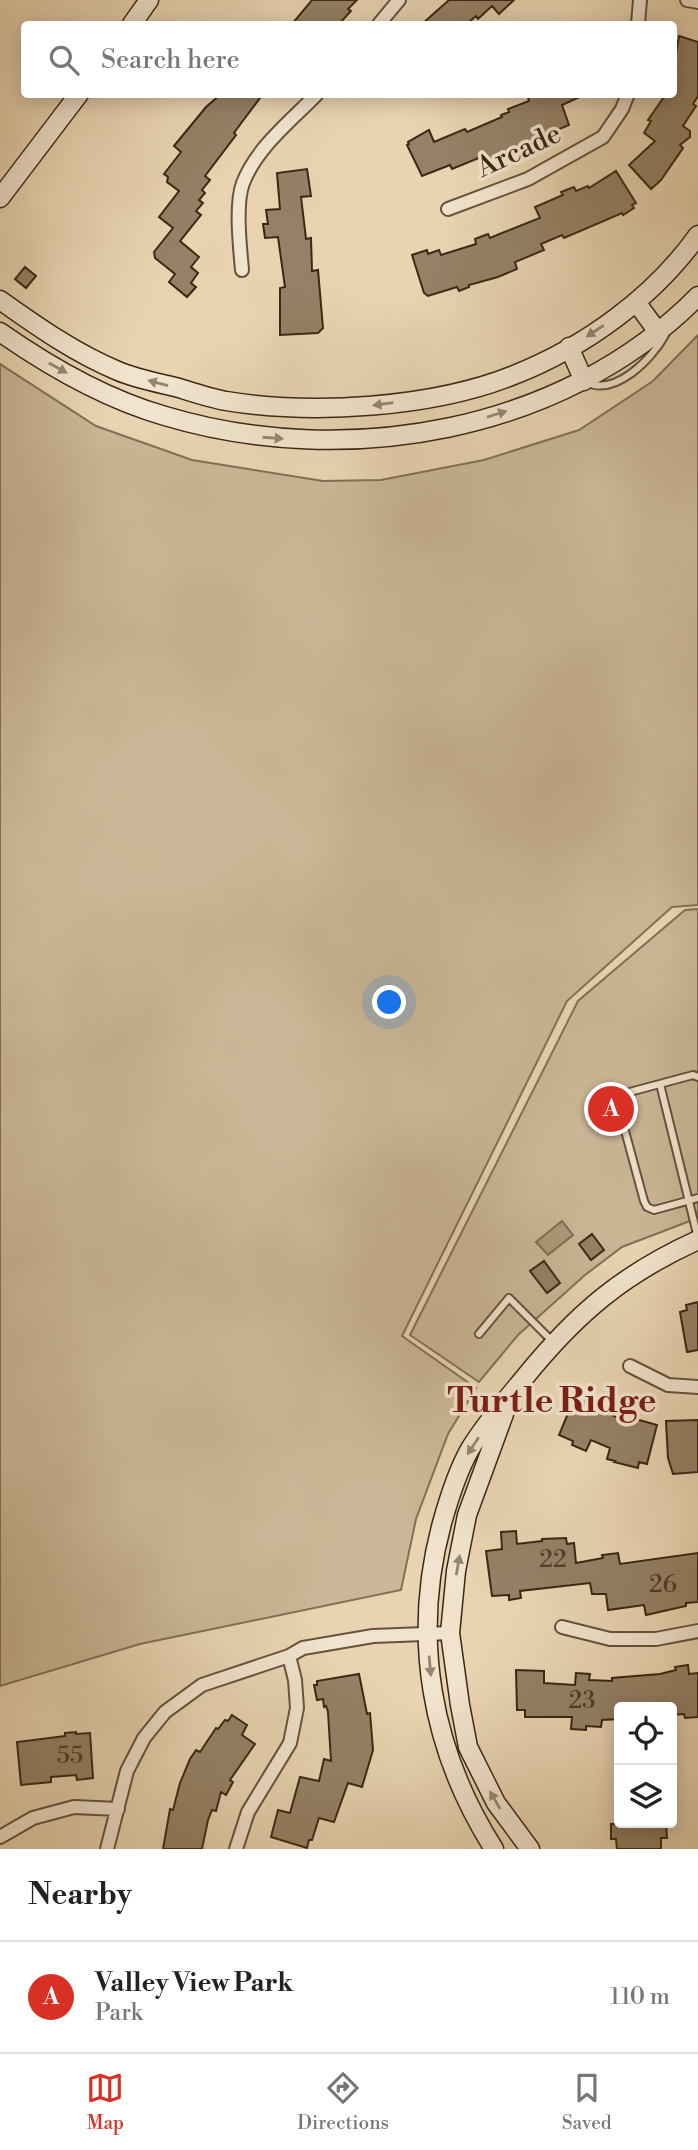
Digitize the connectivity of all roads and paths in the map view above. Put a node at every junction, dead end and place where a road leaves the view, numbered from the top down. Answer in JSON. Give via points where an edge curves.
{"nodes":[{"id":1,"x":149,"y":0,"type":"edge"},
{"id":2,"x":399,"y":0,"type":"edge"},
{"id":3,"x":640,"y":0,"type":"edge"},
{"id":4,"x":687,"y":0,"type":"edge"},
{"id":5,"x":698,"y":2,"type":"edge"},
{"id":6,"x":134,"y":21,"type":"edge"},
{"id":7,"x":382,"y":21,"type":"edge"},
{"id":8,"x":638,"y":21,"type":"edge"},
{"id":9,"x":76,"y":98,"type":"edge"},
{"id":10,"x":313,"y":98,"type":"edge"},
{"id":11,"x":626,"y":98,"type":"edge"},
{"id":12,"x":0,"y":198,"type":"edge"},
{"id":13,"x":448,"y":209,"type":"dead end"},
{"id":14,"x":698,"y":235,"type":"edge"},
{"id":15,"x":242,"y":270,"type":"dead end"},
{"id":16,"x":698,"y":296,"type":"edge"},
{"id":17,"x":0,"y":300,"type":"edge"},
{"id":18,"x":636,"y":302,"type":"junction"},
{"id":19,"x":662,"y":328,"type":"junction"},
{"id":20,"x":0,"y":332,"type":"edge"},
{"id":21,"x":569,"y":347,"type":"junction"},
{"id":22,"x":584,"y":381,"type":"junction"},
{"id":23,"x":698,"y":1077,"type":"edge"},
{"id":24,"x":660,"y":1084,"type":"junction"},
{"id":25,"x":698,"y":1198,"type":"edge"},
{"id":26,"x":687,"y":1201,"type":"junction"},
{"id":27,"x":698,"y":1239,"type":"edge"},
{"id":28,"x":479,"y":1334,"type":"dead end"},
{"id":29,"x":553,"y":1342,"type":"junction"},
{"id":30,"x":630,"y":1366,"type":"dead end"},
{"id":31,"x":698,"y":1387,"type":"edge"},
{"id":32,"x":513,"y":1391,"type":"junction"},
{"id":33,"x":562,"y":1627,"type":"dead end"},
{"id":34,"x":698,"y":1631,"type":"edge"},
{"id":35,"x":450,"y":1633,"type":"junction"},
{"id":36,"x":428,"y":1634,"type":"junction"},
{"id":37,"x":289,"y":1656,"type":"junction"},
{"id":38,"x":118,"y":1809,"type":"junction"},
{"id":39,"x":0,"y":1837,"type":"edge"},
{"id":40,"x":107,"y":1849,"type":"edge"},
{"id":41,"x":236,"y":1849,"type":"edge"},
{"id":42,"x":494,"y":1849,"type":"edge"},
{"id":43,"x":530,"y":1849,"type":"edge"}],
"edges":[{"from":1,"to":6,"type":"street"},
{"from":2,"to":7,"type":"street"},
{"from":3,"to":8,"type":"street"},
{"from":4,"to":5,"type":"street"},
{"from":9,"to":12,"type":"street"},
{"from":10,"to":15,"type":"street","via":[[258,155],[242,185],[238,233]]},
{"from":11,"to":13,"type":"street","name":"Arcade","via":[[603,137],[528,179]]},
{"from":14,"to":18,"type":"street"},
{"from":16,"to":19,"type":"street"},
{"from":21,"to":17,"type":"street","one_way":true,"via":[[513,376],[443,395],[359,407],[286,408],[224,400],[121,372],[73,350]]},
{"from":18,"to":19,"type":"street"},
{"from":18,"to":21,"type":"street","one_way":true},
{"from":19,"to":22,"type":"street"},
{"from":20,"to":22,"type":"street","one_way":true,"via":[[114,396],[164,416],[260,437],[340,440],[414,434],[498,414]]},
{"from":21,"to":22,"type":"street"},
{"from":23,"to":24,"type":"lane"},
{"from":24,"to":26,"type":"lane"},
{"from":24,"to":26,"type":"lane","via":[[626,1093],[618,1105],[643,1201],[654,1210]]},
{"from":25,"to":26,"type":"lane"},
{"from":26,"to":27,"type":"lane"},
{"from":27,"to":29,"type":"street","via":[[658,1258],[608,1291]]},
{"from":28,"to":29,"type":"lane","via":[[509,1298]]},
{"from":29,"to":32,"type":"street"},
{"from":30,"to":31,"type":"street","via":[[668,1385]]},
{"from":35,"to":32,"type":"street","one_way":true,"via":[[467,1515]]},
{"from":32,"to":36,"type":"street","one_way":true,"via":[[470,1448],[453,1487],[435,1550]]},
{"from":33,"to":34,"type":"street","via":[[610,1639],[656,1639]]},
{"from":35,"to":36,"type":"street"},
{"from":43,"to":35,"type":"street","one_way":true,"via":[[496,1803],[468,1747]]},
{"from":36,"to":37,"type":"street","via":[[373,1636],[303,1648]]},
{"from":36,"to":42,"type":"street","one_way":true,"via":[[434,1701],[450,1762],[462,1794]]},
{"from":37,"to":38,"type":"street","via":[[202,1685],[166,1712],[144,1738],[127,1771]]},
{"from":37,"to":41,"type":"street","via":[[297,1708],[290,1743],[248,1812]]},
{"from":38,"to":39,"type":"street","via":[[74,1807],[33,1818]]},
{"from":38,"to":40,"type":"street"}]}
